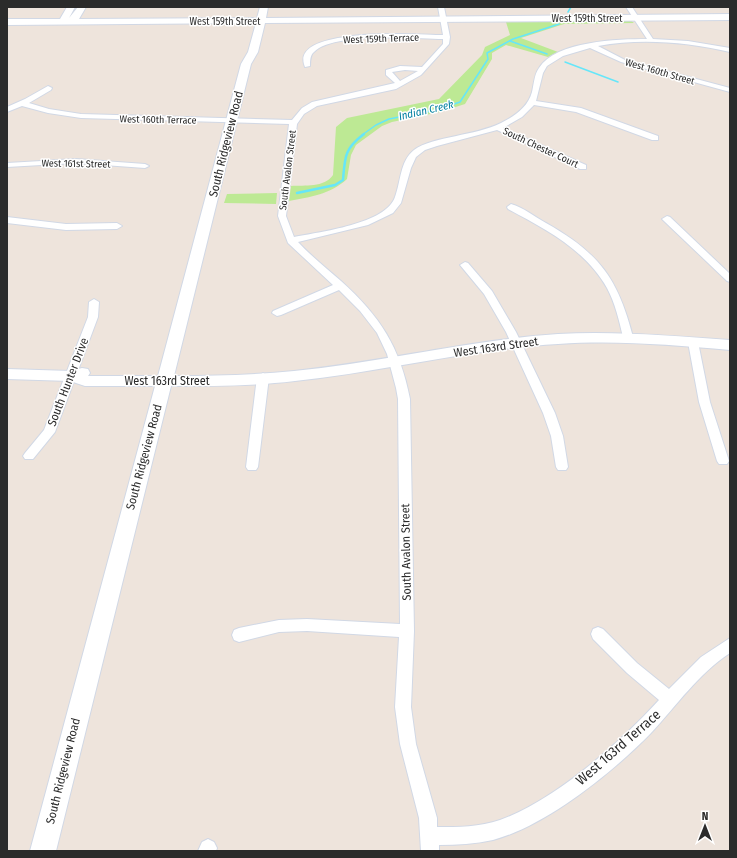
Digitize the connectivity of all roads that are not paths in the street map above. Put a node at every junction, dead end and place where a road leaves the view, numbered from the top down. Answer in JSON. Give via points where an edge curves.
{"nodes":[{"id":1,"x":71,"y":7,"type":"edge"},
{"id":2,"x":82,"y":7,"type":"edge"},
{"id":3,"x":257,"y":7,"type":"edge"},
{"id":4,"x":264,"y":7,"type":"edge"},
{"id":5,"x":441,"y":7,"type":"edge"},
{"id":6,"x":629,"y":7,"type":"edge"},
{"id":7,"x":730,"y":17,"type":"edge"},
{"id":8,"x":7,"y":18,"type":"edge"},
{"id":9,"x":636,"y":18,"type":"junction"},
{"id":10,"x":443,"y":19,"type":"junction"},
{"id":11,"x":69,"y":20,"type":"junction"},
{"id":12,"x":257,"y":20,"type":"junction"},
{"id":13,"x":7,"y":22,"type":"edge"},
{"id":14,"x":447,"y":37,"type":"junction"},
{"id":15,"x":651,"y":40,"type":"junction"},
{"id":16,"x":730,"y":41,"type":"edge"},
{"id":17,"x":592,"y":46,"type":"junction"},
{"id":18,"x":723,"y":48,"type":"junction"},
{"id":19,"x":730,"y":50,"type":"edge"},
{"id":20,"x":307,"y":66,"type":"dead end"},
{"id":21,"x":424,"y":69,"type":"junction"},
{"id":22,"x":400,"y":84,"type":"junction"},
{"id":23,"x":48,"y":88,"type":"dead end"},
{"id":24,"x":730,"y":90,"type":"edge"},
{"id":25,"x":532,"y":102,"type":"junction"},
{"id":26,"x":23,"y":104,"type":"junction"},
{"id":27,"x":7,"y":110,"type":"edge"},
{"id":28,"x":233,"y":120,"type":"junction"},
{"id":29,"x":295,"y":122,"type":"junction"},
{"id":30,"x":498,"y":128,"type":"junction"},
{"id":31,"x":655,"y":138,"type":"dead end"},
{"id":32,"x":7,"y":165,"type":"edge"},
{"id":33,"x":145,"y":166,"type":"dead end"},
{"id":34,"x":583,"y":167,"type":"dead end"},
{"id":35,"x":511,"y":207,"type":"dead end"},
{"id":36,"x":667,"y":219,"type":"dead end"},
{"id":37,"x":7,"y":220,"type":"edge"},
{"id":38,"x":117,"y":226,"type":"dead end"},
{"id":39,"x":291,"y":241,"type":"junction"},
{"id":40,"x":465,"y":265,"type":"dead end"},
{"id":41,"x":730,"y":279,"type":"edge"},
{"id":42,"x":340,"y":286,"type":"junction"},
{"id":43,"x":94,"y":302,"type":"dead end"},
{"id":44,"x":277,"y":313,"type":"dead end"},
{"id":45,"x":628,"y":337,"type":"junction"},
{"id":46,"x":693,"y":342,"type":"junction"},
{"id":47,"x":516,"y":343,"type":"junction"},
{"id":48,"x":730,"y":345,"type":"edge"},
{"id":49,"x":394,"y":361,"type":"junction"},
{"id":50,"x":7,"y":374,"type":"edge"},
{"id":51,"x":71,"y":376,"type":"junction"},
{"id":52,"x":165,"y":376,"type":"junction"},
{"id":53,"x":263,"y":377,"type":"junction"},
{"id":54,"x":29,"y":456,"type":"dead end"},
{"id":55,"x":723,"y":461,"type":"dead end"},
{"id":56,"x":562,"y":466,"type":"dead end"},
{"id":57,"x":252,"y":468,"type":"dead end"},
{"id":58,"x":407,"y":630,"type":"junction"},
{"id":59,"x":238,"y":634,"type":"dead end"},
{"id":60,"x":598,"y":634,"type":"dead end"},
{"id":61,"x":730,"y":645,"type":"edge"},
{"id":62,"x":670,"y":699,"type":"junction"},
{"id":63,"x":430,"y":843,"type":"edge"},
{"id":64,"x":42,"y":851,"type":"edge"}],
"edges":[{"from":1,"to":11,"type":"main road"},
{"from":2,"to":11,"type":"main road"},
{"from":3,"to":12,"type":"main road","name":"South Ridgeview Road"},
{"from":4,"to":12,"type":"main road","name":"South Ridgeview Road"},
{"from":5,"to":10,"type":"street"},
{"from":6,"to":9,"type":"street"},
{"from":7,"to":9,"type":"main road","name":"West 159th Street"},
{"from":8,"to":11,"type":"main road","name":"West 159th Street"},
{"from":9,"to":10,"type":"main road","name":"West 159th Street"},
{"from":9,"to":15,"type":"street"},
{"from":10,"to":12,"type":"main road","name":"West 159th Street"},
{"from":10,"to":14,"type":"street"},
{"from":11,"to":12,"type":"main road","name":"West 159th Street"},
{"from":11,"to":13,"type":"main road","name":"West 159th Street"},
{"from":12,"to":28,"type":"main road","name":"South Ridgeview Road","via":[[253,52],[246,64]]},
{"from":14,"to":20,"type":"street","name":"West 159th Terrace","via":[[352,38],[332,41],[310,51],[306,60]]},
{"from":14,"to":21,"type":"street","name":"South Avalon Street","via":[[443,50]]},
{"from":15,"to":17,"type":"street"},
{"from":15,"to":18,"type":"street","via":[[694,42]]},
{"from":16,"to":18,"type":"street"},
{"from":17,"to":24,"type":"street","name":"West 160th Street","via":[[623,61]]},
{"from":17,"to":25,"type":"street","via":[[564,54],[547,63],[540,72]]},
{"from":18,"to":19,"type":"street"},
{"from":21,"to":22,"type":"street","name":"South Avalon Street"},
{"from":21,"to":22,"type":"street","via":[[390,70],[388,74]]},
{"from":22,"to":29,"type":"street","name":"South Avalon Street","via":[[372,93],[315,104],[297,116]]},
{"from":23,"to":26,"type":"street"},
{"from":25,"to":30,"type":"street","via":[[519,115]]},
{"from":25,"to":31,"type":"street","via":[[578,110]]},
{"from":26,"to":27,"type":"street"},
{"from":26,"to":28,"type":"street","name":"West 160th Terrace","via":[[75,116]]},
{"from":28,"to":29,"type":"street","name":"West 160th Terrace"},
{"from":28,"to":52,"type":"main road","name":"South Ridgeview Road"},
{"from":29,"to":39,"type":"street","name":"South Avalon Street","via":[[282,216]]},
{"from":30,"to":34,"type":"street","name":"South Chester Court"},
{"from":30,"to":39,"type":"street","via":[[418,150],[410,159],[396,204],[379,218]]},
{"from":32,"to":33,"type":"street","name":"West 161st Street","via":[[76,161]]},
{"from":35,"to":45,"type":"street","via":[[562,236],[584,252],[605,275],[619,301]]},
{"from":36,"to":41,"type":"street"},
{"from":37,"to":38,"type":"street","via":[[73,227]]},
{"from":39,"to":42,"type":"street","name":"South Avalon Street","via":[[302,254]]},
{"from":40,"to":47,"type":"street","via":[[488,293]]},
{"from":42,"to":44,"type":"street"},
{"from":42,"to":49,"type":"street","name":"South Avalon Street","via":[[381,329]]},
{"from":43,"to":51,"type":"street","name":"South Hunter Drive","via":[[92,317]]},
{"from":45,"to":46,"type":"main road","name":"West 163rd Street"},
{"from":45,"to":47,"type":"main road","name":"West 163rd Street"},
{"from":46,"to":48,"type":"main road","name":"West 163rd Street"},
{"from":46,"to":55,"type":"street","via":[[705,409]]},
{"from":47,"to":49,"type":"main road","name":"West 163rd Street"},
{"from":47,"to":56,"type":"street","via":[[549,414],[557,436]]},
{"from":49,"to":53,"type":"main road","name":"West 163rd Street","via":[[327,372]]},
{"from":49,"to":58,"type":"street","name":"South Avalon Street","via":[[404,398]]},
{"from":50,"to":51,"type":"main road","name":"West 163rd Street"},
{"from":51,"to":52,"type":"main road","name":"West 163rd Street","via":[[85,381]]},
{"from":51,"to":54,"type":"street","name":"South Hunter Drive","via":[[49,432]]},
{"from":52,"to":53,"type":"main road","name":"West 163rd Street","via":[[225,381]]},
{"from":52,"to":64,"type":"main road","name":"South Ridgeview Road"},
{"from":53,"to":57,"type":"street"},
{"from":58,"to":59,"type":"street","via":[[307,624],[279,626]]},
{"from":58,"to":63,"type":"street","name":"South Avalon Street","via":[[403,707],[408,744],[424,798]]},
{"from":60,"to":62,"type":"street","name":"West 163rd Terrace","via":[[632,668]]},
{"from":61,"to":62,"type":"street","name":"West 163rd Terrace","via":[[705,662]]},
{"from":62,"to":63,"type":"street","name":"West 163rd Terrace","via":[[644,728],[596,770],[521,819],[501,828]]}]}
